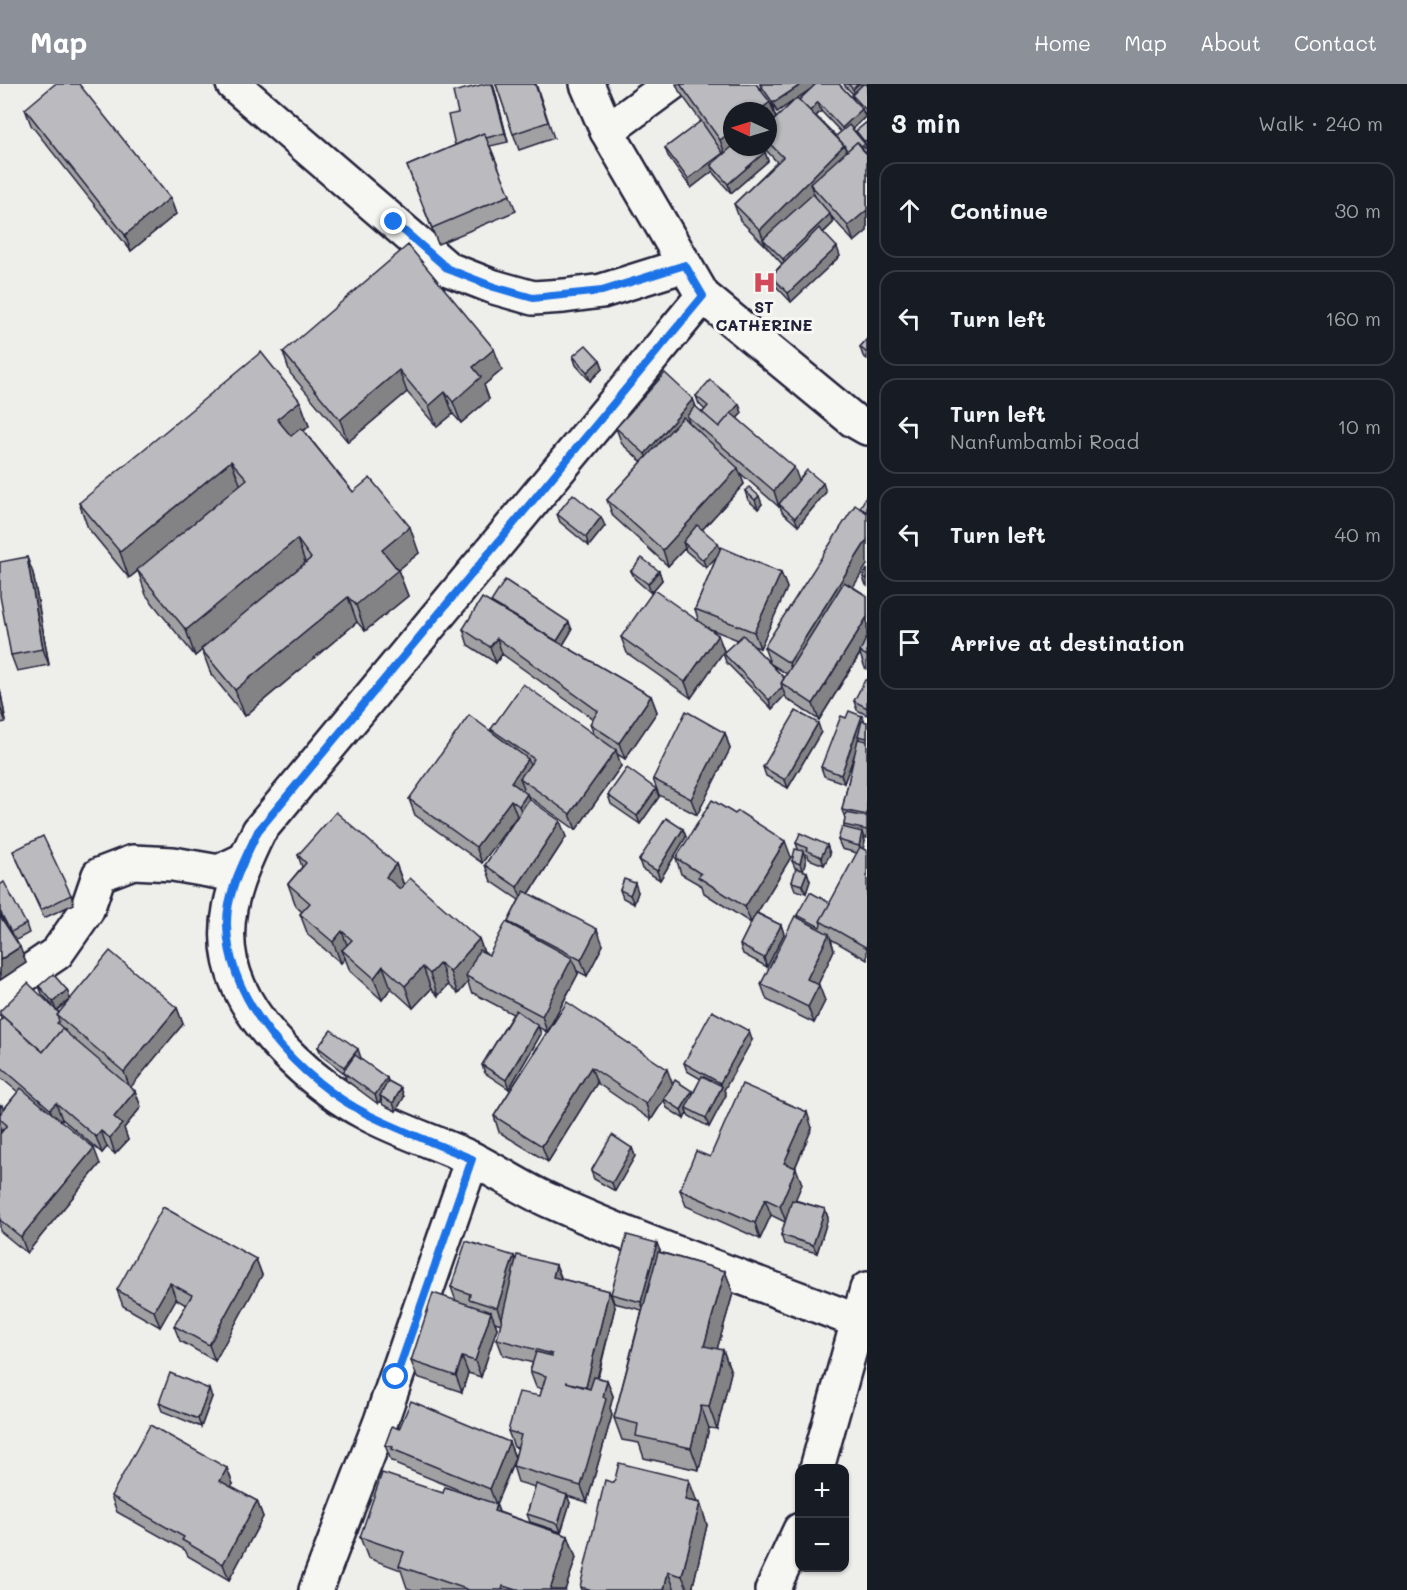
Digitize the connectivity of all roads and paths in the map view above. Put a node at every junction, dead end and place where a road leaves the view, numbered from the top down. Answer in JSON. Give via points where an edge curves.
{"nodes":[{"id":1,"x":233,"y":84,"type":"edge"},
{"id":2,"x":587,"y":84,"type":"edge"},
{"id":3,"x":671,"y":84,"type":"edge"},
{"id":4,"x":607,"y":131,"type":"junction"},
{"id":5,"x":685,"y":265,"type":"junction"},
{"id":6,"x":703,"y":296,"type":"junction"},
{"id":7,"x":867,"y":428,"type":"edge"},
{"id":8,"x":244,"y":860,"type":"junction"},
{"id":9,"x":0,"y":998,"type":"edge"},
{"id":10,"x":472,"y":1159,"type":"junction"},
{"id":11,"x":867,"y":1289,"type":"edge"},
{"id":12,"x":862,"y":1323,"type":"edge"},
{"id":13,"x":818,"y":1464,"type":"edge"},
{"id":14,"x":795,"y":1541,"type":"edge"},
{"id":15,"x":316,"y":1590,"type":"edge"},
{"id":16,"x":772,"y":1590,"type":"edge"}],
"edges":[{"from":1,"to":5,"type":"street","via":[[448,269],[533,298],[602,291]]},
{"from":2,"to":4,"type":"street"},
{"from":3,"to":4,"type":"street"},
{"from":4,"to":5,"type":"street"},
{"from":5,"to":6,"type":"street"},
{"from":6,"to":7,"type":"street"},
{"from":6,"to":8,"type":"street","via":[[258,831]]},
{"from":8,"to":9,"type":"street","via":[[219,872],[133,862],[99,875],[87,910],[57,952],[20,978]]},
{"from":8,"to":10,"type":"street","via":[[226,923],[239,986],[257,1017],[292,1058],[324,1086],[366,1113]]},
{"from":10,"to":12,"type":"street","via":[[569,1210]]},
{"from":10,"to":15,"type":"street","via":[[381,1421]]},
{"from":11,"to":12,"type":"street"},
{"from":12,"to":13,"type":"street"},
{"from":14,"to":16,"type":"street"}]}
